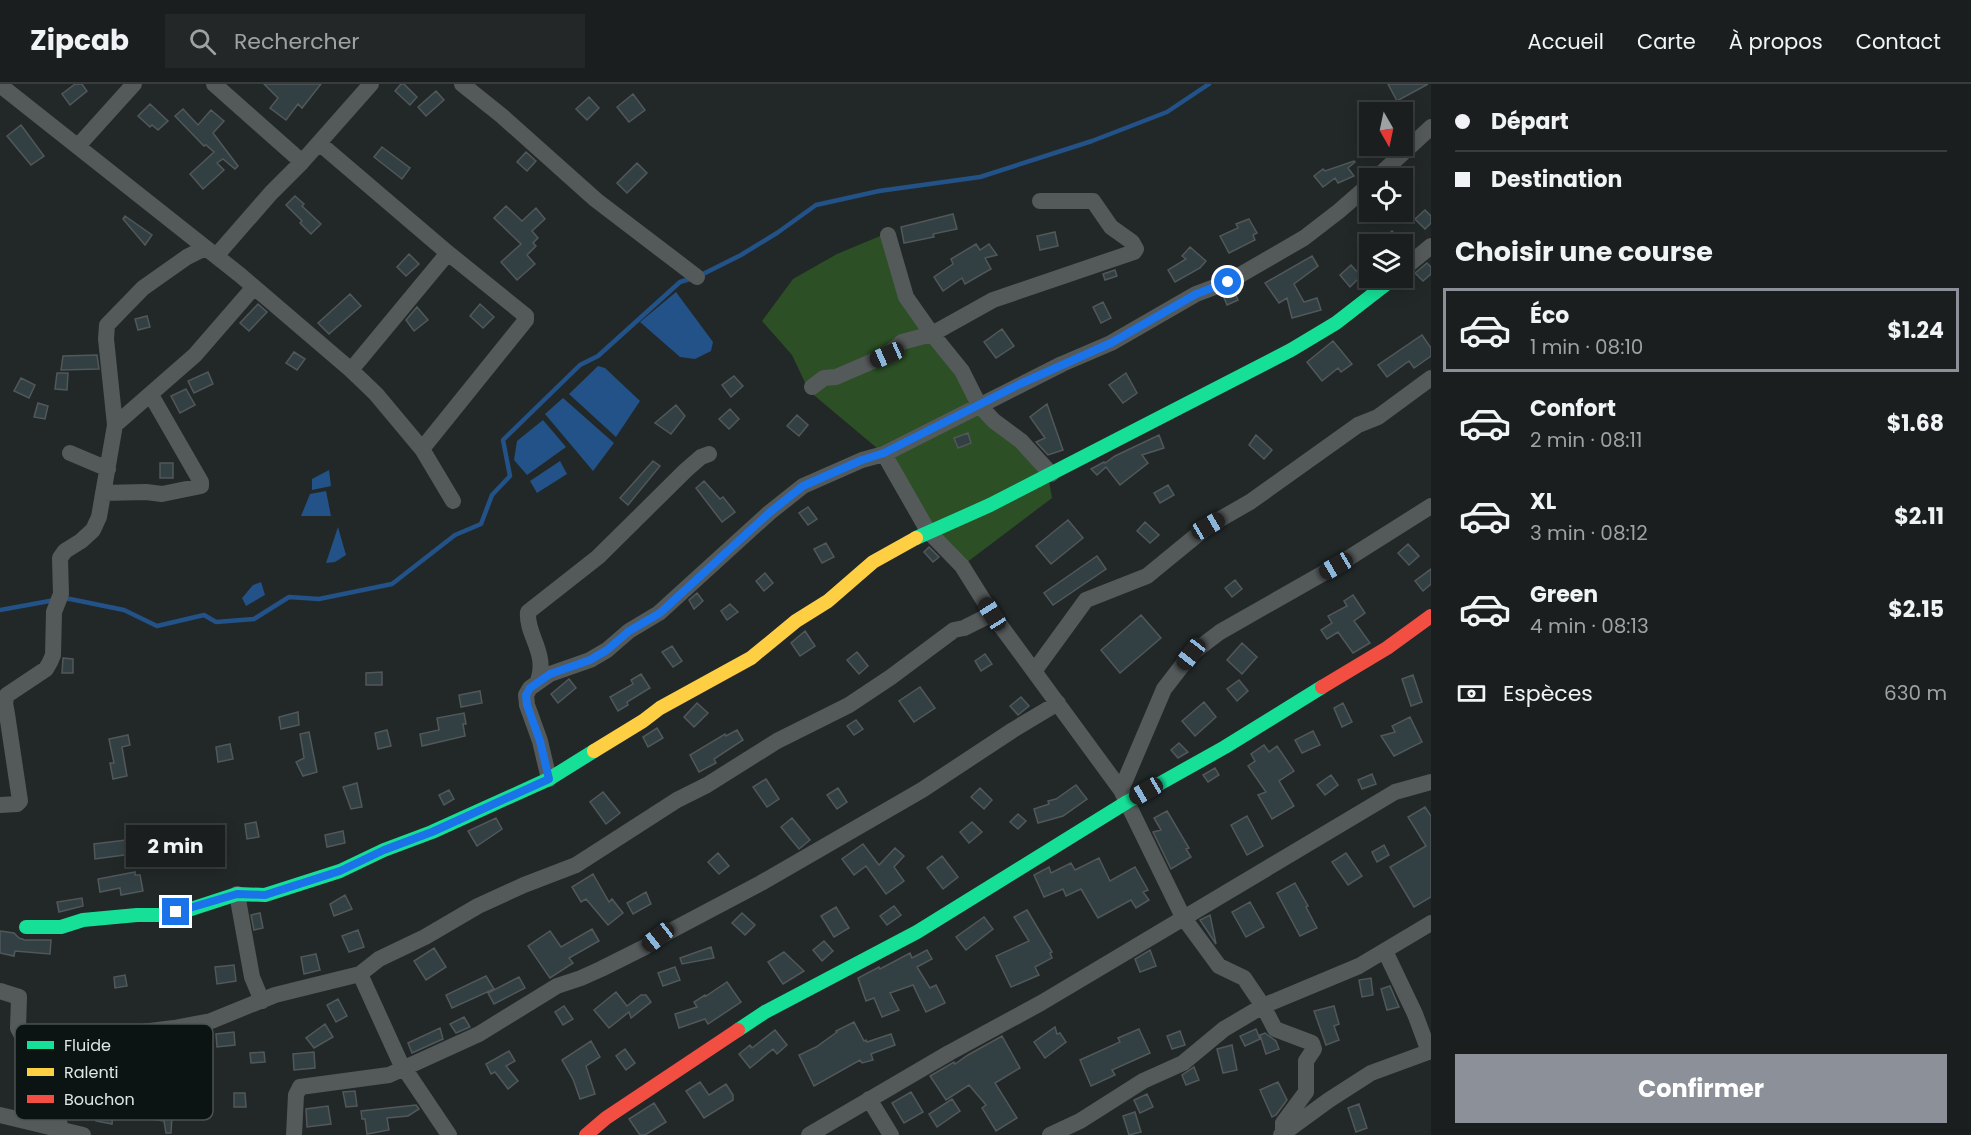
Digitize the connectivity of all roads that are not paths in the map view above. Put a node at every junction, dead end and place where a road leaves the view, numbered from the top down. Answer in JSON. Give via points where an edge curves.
{"nodes":[{"id":1,"x":134,"y":84,"type":"edge"},
{"id":2,"x":214,"y":84,"type":"edge"},
{"id":3,"x":371,"y":84,"type":"edge"},
{"id":4,"x":462,"y":84,"type":"edge"},
{"id":5,"x":0,"y":85,"type":"edge"},
{"id":6,"x":1431,"y":127,"type":"edge"},
{"id":7,"x":319,"y":143,"type":"junction"},
{"id":8,"x":78,"y":146,"type":"junction"},
{"id":9,"x":302,"y":162,"type":"junction"},
{"id":10,"x":1387,"y":168,"type":"edge"},
{"id":11,"x":1359,"y":194,"type":"edge"},
{"id":12,"x":1040,"y":201,"type":"dead end"},
{"id":13,"x":888,"y":235,"type":"dead end"},
{"id":14,"x":1431,"y":246,"type":"edge"},
{"id":15,"x":211,"y":252,"type":"junction"},
{"id":16,"x":448,"y":253,"type":"junction"},
{"id":17,"x":1413,"y":261,"type":"edge"},
{"id":18,"x":697,"y":277,"type":"dead end"},
{"id":19,"x":254,"y":287,"type":"junction"},
{"id":20,"x":1382,"y":288,"type":"edge"},
{"id":21,"x":932,"y":334,"type":"junction"},
{"id":22,"x":351,"y":370,"type":"junction"},
{"id":23,"x":1431,"y":378,"type":"edge"},
{"id":24,"x":812,"y":387,"type":"dead end"},
{"id":25,"x":151,"y":395,"type":"junction"},
{"id":26,"x":979,"y":405,"type":"junction"},
{"id":27,"x":115,"y":425,"type":"junction"},
{"id":28,"x":422,"y":449,"type":"junction"},
{"id":29,"x":70,"y":453,"type":"dead end"},
{"id":30,"x":884,"y":453,"type":"junction"},
{"id":31,"x":709,"y":454,"type":"dead end"},
{"id":32,"x":108,"y":470,"type":"junction"},
{"id":33,"x":1051,"y":474,"type":"junction"},
{"id":34,"x":103,"y":493,"type":"junction"},
{"id":35,"x":453,"y":501,"type":"dead end"},
{"id":36,"x":1431,"y":507,"type":"edge"},
{"id":37,"x":928,"y":531,"type":"junction"},
{"id":38,"x":992,"y":614,"type":"junction"},
{"id":39,"x":1431,"y":616,"type":"edge"},
{"id":40,"x":1035,"y":670,"type":"junction"},
{"id":41,"x":538,"y":681,"type":"junction"},
{"id":42,"x":1059,"y":703,"type":"junction"},
{"id":43,"x":549,"y":779,"type":"junction"},
{"id":44,"x":1431,"y":782,"type":"edge"},
{"id":45,"x":1124,"y":796,"type":"junction"},
{"id":46,"x":0,"y":805,"type":"edge"},
{"id":47,"x":237,"y":894,"type":"junction"},
{"id":48,"x":1183,"y":917,"type":"junction"},
{"id":49,"x":1431,"y":923,"type":"edge"},
{"id":50,"x":26,"y":927,"type":"dead end"},
{"id":51,"x":1385,"y":951,"type":"junction"},
{"id":52,"x":360,"y":974,"type":"junction"},
{"id":53,"x":0,"y":991,"type":"edge"},
{"id":54,"x":262,"y":1001,"type":"junction"},
{"id":55,"x":1263,"y":1005,"type":"junction"},
{"id":56,"x":18,"y":1024,"type":"edge"},
{"id":57,"x":195,"y":1024,"type":"edge"},
{"id":58,"x":1431,"y":1051,"type":"edge"},
{"id":59,"x":405,"y":1068,"type":"junction"},
{"id":60,"x":869,"y":1100,"type":"junction"},
{"id":61,"x":0,"y":1115,"type":"edge"},
{"id":62,"x":15,"y":1119,"type":"edge"},
{"id":63,"x":16,"y":1120,"type":"edge"},
{"id":64,"x":20,"y":1120,"type":"edge"},
{"id":65,"x":63,"y":1133,"type":"edge"},
{"id":66,"x":1282,"y":1134,"type":"edge"},
{"id":67,"x":9,"y":1135,"type":"edge"},
{"id":68,"x":83,"y":1135,"type":"edge"},
{"id":69,"x":294,"y":1135,"type":"edge"},
{"id":70,"x":449,"y":1135,"type":"edge"},
{"id":71,"x":586,"y":1135,"type":"edge"},
{"id":72,"x":809,"y":1135,"type":"edge"},
{"id":73,"x":891,"y":1135,"type":"edge"},
{"id":74,"x":1050,"y":1135,"type":"edge"}],
"edges":[{"from":1,"to":8,"type":"street"},
{"from":2,"to":9,"type":"street"},
{"from":3,"to":7,"type":"street"},
{"from":4,"to":18,"type":"street","via":[[596,200]]},
{"from":5,"to":8,"type":"street"},
{"from":6,"to":10,"type":"street"},
{"from":7,"to":9,"type":"street"},
{"from":7,"to":16,"type":"street"},
{"from":8,"to":15,"type":"street"},
{"from":9,"to":15,"type":"street"},
{"from":11,"to":26,"type":"street","via":[[1304,238],[1228,282],[1196,294],[1111,343]]},
{"from":12,"to":21,"type":"street","via":[[1093,201],[1112,227],[1136,249],[993,300]]},
{"from":13,"to":21,"type":"street","via":[[906,297]]},
{"from":14,"to":17,"type":"street"},
{"from":15,"to":19,"type":"street"},
{"from":15,"to":27,"type":"street","via":[[187,257],[142,288],[107,325]]},
{"from":16,"to":22,"type":"street"},
{"from":16,"to":28,"type":"street","via":[[526,318]]},
{"from":19,"to":22,"type":"street"},
{"from":19,"to":25,"type":"street","via":[[195,354]]},
{"from":20,"to":33,"type":"street","via":[[1336,324],[1291,350]]},
{"from":21,"to":24,"type":"street","via":[[902,342],[887,355],[836,377],[824,378]]},
{"from":21,"to":26,"type":"street","via":[[962,371]]},
{"from":22,"to":28,"type":"street"},
{"from":23,"to":40,"type":"street","via":[[1378,417],[1358,424],[1250,502],[1208,526],[1147,576],[1086,600]]},
{"from":25,"to":27,"type":"street"},
{"from":25,"to":34,"type":"street","via":[[201,486],[162,494]]},
{"from":26,"to":30,"type":"street"},
{"from":26,"to":33,"type":"street","via":[[1021,441]]},
{"from":27,"to":32,"type":"street"},
{"from":28,"to":35,"type":"street"},
{"from":29,"to":32,"type":"street"},
{"from":30,"to":37,"type":"street"},
{"from":30,"to":41,"type":"street","via":[[803,486],[660,613],[590,660]]},
{"from":31,"to":41,"type":"street","via":[[686,470],[598,557],[528,612],[541,659]]},
{"from":32,"to":34,"type":"street"},
{"from":33,"to":37,"type":"street"},
{"from":34,"to":46,"type":"street","via":[[93,530],[60,558],[60,600],[54,612],[50,662],[46,669],[7,695],[20,801]]},
{"from":36,"to":45,"type":"street","via":[[1220,632],[1191,654],[1164,689]]},
{"from":37,"to":38,"type":"street","via":[[962,566]]},
{"from":37,"to":43,"type":"street","via":[[873,562],[751,658],[660,708]]},
{"from":38,"to":40,"type":"street"},
{"from":38,"to":52,"type":"street","via":[[954,630],[849,705],[758,752],[576,865],[478,906],[379,959]]},
{"from":39,"to":45,"type":"street","via":[[1377,654],[1225,747]]},
{"from":40,"to":42,"type":"street"},
{"from":41,"to":43,"type":"street","via":[[526,695],[527,705]]},
{"from":42,"to":45,"type":"street"},
{"from":42,"to":59,"type":"street","via":[[922,790],[761,883],[645,947],[557,986],[479,1034]]},
{"from":43,"to":47,"type":"street","via":[[340,871],[265,895]]},
{"from":44,"to":48,"type":"street","via":[[1395,792]]},
{"from":45,"to":48,"type":"street"},
{"from":45,"to":71,"type":"street","via":[[917,933],[765,1012]]},
{"from":47,"to":50,"type":"street","via":[[164,915],[83,920],[61,927]]},
{"from":47,"to":54,"type":"street","via":[[252,977]]},
{"from":48,"to":55,"type":"street","via":[[1219,966],[1244,978]]},
{"from":48,"to":60,"type":"street","via":[[1041,1004]]},
{"from":49,"to":51,"type":"street"},
{"from":51,"to":55,"type":"street","via":[[1351,970]]},
{"from":51,"to":58,"type":"street"},
{"from":52,"to":54,"type":"street"},
{"from":52,"to":59,"type":"street"},
{"from":53,"to":56,"type":"street","via":[[19,997]]},
{"from":54,"to":57,"type":"street"},
{"from":55,"to":66,"type":"street","via":[[1275,1029],[1307,1040],[1314,1049],[1306,1061],[1306,1092],[1283,1123]]},
{"from":55,"to":74,"type":"street","via":[[1224,1029],[1183,1062]]},
{"from":58,"to":66,"type":"street","via":[[1371,1073]]},
{"from":59,"to":69,"type":"street","via":[[389,1075],[300,1087]]},
{"from":59,"to":70,"type":"street"},
{"from":60,"to":72,"type":"street"},
{"from":60,"to":73,"type":"street"},
{"from":61,"to":62,"type":"street"},
{"from":63,"to":67,"type":"street"},
{"from":64,"to":65,"type":"street"},
{"from":65,"to":68,"type":"street"}]}
